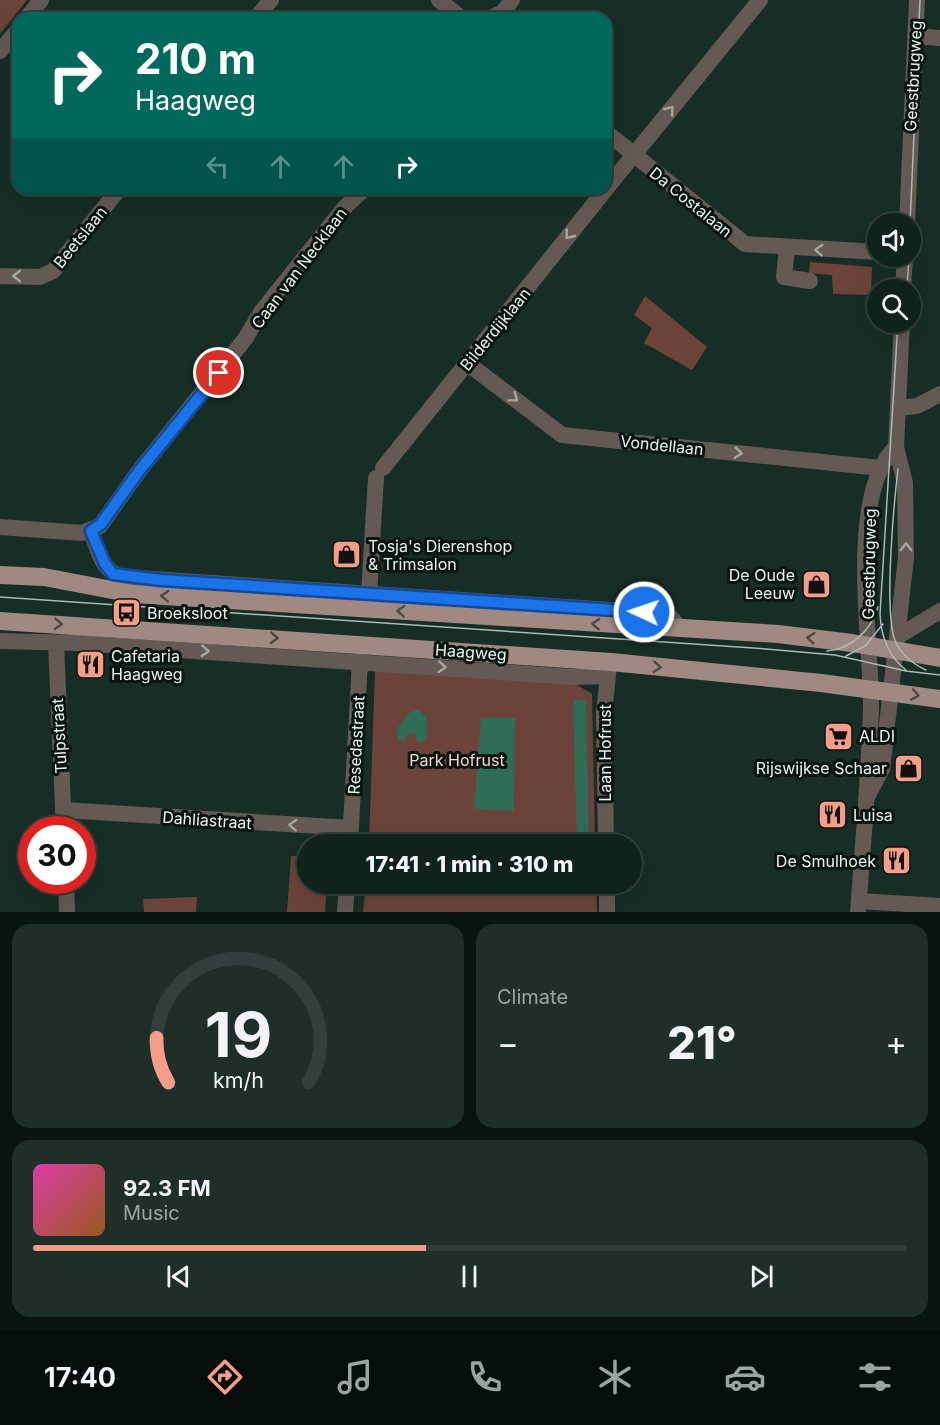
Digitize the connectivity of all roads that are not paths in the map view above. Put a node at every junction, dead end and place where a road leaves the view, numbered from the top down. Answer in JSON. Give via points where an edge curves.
{"nodes":[{"id":1,"x":41,"y":0,"type":"edge"},
{"id":2,"x":271,"y":0,"type":"edge"},
{"id":3,"x":439,"y":0,"type":"edge"},
{"id":4,"x":760,"y":0,"type":"edge"},
{"id":5,"x":916,"y":0,"type":"edge"},
{"id":6,"x":32,"y":12,"type":"edge"},
{"id":7,"x":261,"y":12,"type":"edge"},
{"id":8,"x":455,"y":12,"type":"edge"},
{"id":9,"x":915,"y":36,"type":"junction"},
{"id":10,"x":12,"y":37,"type":"edge"},
{"id":11,"x":940,"y":38,"type":"edge"},
{"id":12,"x":0,"y":51,"type":"edge"},
{"id":13,"x":612,"y":137,"type":"edge"},
{"id":14,"x":633,"y":155,"type":"junction"},
{"id":15,"x":612,"y":181,"type":"edge"},
{"id":16,"x":114,"y":195,"type":"edge"},
{"id":17,"x":358,"y":195,"type":"edge"},
{"id":18,"x":601,"y":195,"type":"edge"},
{"id":19,"x":907,"y":213,"type":"edge"},
{"id":20,"x":787,"y":248,"type":"junction"},
{"id":21,"x":867,"y":252,"type":"edge"},
{"id":22,"x":0,"y":276,"type":"edge"},
{"id":23,"x":810,"y":281,"type":"dead end"},
{"id":24,"x":901,"y":333,"type":"edge"},
{"id":25,"x":467,"y":363,"type":"junction"},
{"id":26,"x":940,"y":394,"type":"edge"},
{"id":27,"x":898,"y":408,"type":"junction"},
{"id":28,"x":896,"y":447,"type":"junction"},
{"id":29,"x":881,"y":468,"type":"junction"},
{"id":30,"x":0,"y":527,"type":"edge"},
{"id":31,"x":91,"y":531,"type":"junction"},
{"id":32,"x":0,"y":574,"type":"edge"},
{"id":33,"x":369,"y":594,"type":"junction"},
{"id":34,"x":940,"y":610,"type":"edge"},
{"id":35,"x":0,"y":621,"type":"edge"},
{"id":36,"x":681,"y":629,"type":"junction"},
{"id":37,"x":0,"y":641,"type":"edge"},
{"id":38,"x":56,"y":643,"type":"junction"},
{"id":39,"x":896,"y":644,"type":"junction"},
{"id":40,"x":869,"y":647,"type":"junction"},
{"id":41,"x":940,"y":658,"type":"edge"},
{"id":42,"x":360,"y":661,"type":"junction"},
{"id":43,"x":609,"y":669,"type":"junction"},
{"id":44,"x":871,"y":689,"type":"junction"},
{"id":45,"x":890,"y":692,"type":"junction"},
{"id":46,"x":940,"y":699,"type":"edge"},
{"id":47,"x":867,"y":797,"type":"junction"},
{"id":48,"x":63,"y":810,"type":"junction"},
{"id":49,"x":63,"y":816,"type":"edge"},
{"id":50,"x":329,"y":834,"type":"edge"},
{"id":51,"x":351,"y":834,"type":"edge"},
{"id":52,"x":606,"y":834,"type":"edge"},
{"id":53,"x":66,"y":894,"type":"edge"},
{"id":54,"x":346,"y":894,"type":"edge"},
{"id":55,"x":607,"y":894,"type":"edge"},
{"id":56,"x":940,"y":906,"type":"edge"},
{"id":57,"x":859,"y":907,"type":"edge"},
{"id":58,"x":67,"y":912,"type":"edge"},
{"id":59,"x":345,"y":912,"type":"edge"},
{"id":60,"x":607,"y":912,"type":"edge"}],
"edges":[{"from":1,"to":6,"type":"street"},
{"from":2,"to":7,"type":"street"},
{"from":3,"to":8,"type":"street"},
{"from":14,"to":4,"type":"street","name":"Bilderdijklaan","one_way":true},
{"from":5,"to":9,"type":"street","name":"Geestbrugweg"},
{"from":9,"to":11,"type":"street"},
{"from":9,"to":19,"type":"street","name":"Geestbrugweg"},
{"from":10,"to":12,"type":"street"},
{"from":13,"to":14,"type":"street","name":"Da Costalaan"},
{"from":14,"to":15,"type":"street","name":"Bilderdijklaan"},
{"from":14,"to":20,"type":"street","name":"Da Costalaan","via":[[738,240],[751,246]]},
{"from":16,"to":22,"type":"street","name":"Beetslaan","one_way":true,"via":[[54,271],[40,276]]},
{"from":17,"to":31,"type":"street","name":"Caan van Necklaan","via":[[262,311],[245,339],[101,524]]},
{"from":18,"to":25,"type":"street","name":"Bilderdijklaan","one_way":true},
{"from":21,"to":20,"type":"street","name":"Da Costalaan","one_way":true},
{"from":20,"to":23,"type":"street","via":[[784,277]]},
{"from":24,"to":27,"type":"street","name":"Geestbrugweg"},
{"from":25,"to":29,"type":"street","name":"Vondellaan","one_way":true,"via":[[562,435]]},
{"from":25,"to":33,"type":"street","name":"Bilderdijklaan","via":[[380,473]]},
{"from":26,"to":27,"type":"street","via":[[917,406]]},
{"from":27,"to":28,"type":"street","name":"Geestbrugweg"},
{"from":28,"to":29,"type":"street","name":"Geestbrugweg"},
{"from":39,"to":28,"type":"street","name":"Geestbrugweg","one_way":true,"via":[[906,558],[905,483]]},
{"from":29,"to":40,"type":"street","name":"Geestbrugweg","via":[[868,511],[865,604]]},
{"from":30,"to":31,"type":"street"},
{"from":31,"to":33,"type":"street","via":[[106,567],[119,576]]},
{"from":36,"to":32,"type":"main road","one_way":true,"via":[[133,594],[44,577]]},
{"from":33,"to":36,"type":"street","via":[[668,614]]},
{"from":34,"to":39,"type":"street"},
{"from":35,"to":43,"type":"main road","name":"Haagweg","one_way":true},
{"from":40,"to":36,"type":"main road","one_way":true,"via":[[778,634]]},
{"from":37,"to":38,"type":"street","name":"Haagweg"},
{"from":38,"to":42,"type":"street","name":"Haagweg","one_way":true},
{"from":38,"to":48,"type":"street","name":"Tulpstraat"},
{"from":39,"to":40,"type":"main road"},
{"from":39,"to":41,"type":"main road"},
{"from":39,"to":45,"type":"street","name":"Geestbrugweg"},
{"from":40,"to":44,"type":"street","name":"Geestbrugweg"},
{"from":42,"to":43,"type":"street","name":"Haagweg","one_way":true,"via":[[572,677]]},
{"from":42,"to":51,"type":"street","name":"Resedastraat"},
{"from":43,"to":44,"type":"main road","name":"Haagweg","one_way":true},
{"from":43,"to":52,"type":"street","name":"Laan Hofrust","via":[[604,713]]},
{"from":44,"to":45,"type":"main road","name":"Haagweg"},
{"from":44,"to":47,"type":"street","name":"Geestbrugweg"},
{"from":45,"to":46,"type":"main road","name":"Haagweg","one_way":true},
{"from":45,"to":47,"type":"street","name":"Geestbrugweg","via":[[882,769]]},
{"from":47,"to":57,"type":"street","name":"Geestbrugweg"},
{"from":48,"to":49,"type":"street","name":"Tulpstraat"},
{"from":50,"to":48,"type":"street","name":"Dahliastraat","one_way":true},
{"from":53,"to":58,"type":"street"},
{"from":54,"to":59,"type":"street"},
{"from":55,"to":60,"type":"street"},
{"from":56,"to":57,"type":"street"}]}
